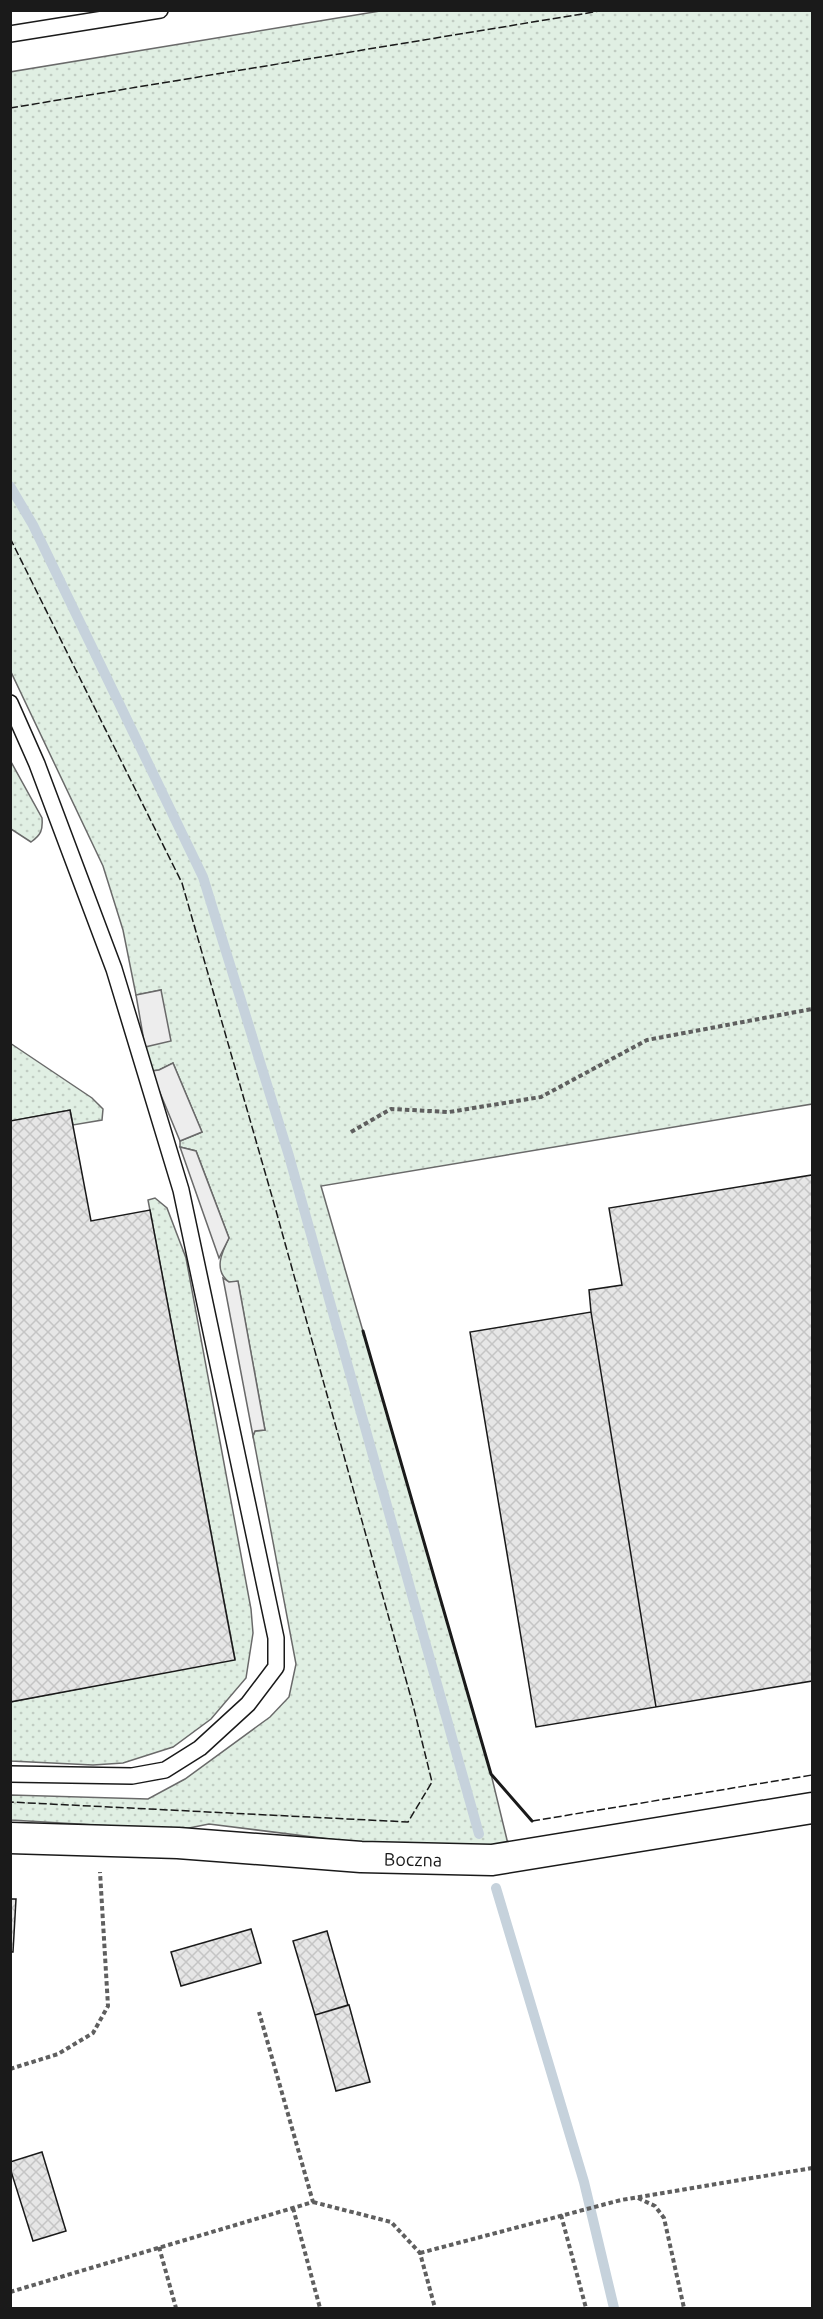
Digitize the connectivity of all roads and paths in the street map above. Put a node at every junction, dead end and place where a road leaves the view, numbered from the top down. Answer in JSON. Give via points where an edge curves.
{"nodes":[{"id":1,"x":160,"y":10,"type":"edge"},
{"id":2,"x":10,"y":34,"type":"edge"},
{"id":3,"x":10,"y":703,"type":"edge"},
{"id":4,"x":813,"y":1009,"type":"edge"},
{"id":5,"x":351,"y":1132,"type":"dead end"},
{"id":6,"x":10,"y":1774,"type":"edge"},
{"id":7,"x":813,"y":1808,"type":"edge"},
{"id":8,"x":10,"y":1838,"type":"edge"},
{"id":9,"x":99,"y":1841,"type":"junction"},
{"id":10,"x":260,"y":2012,"type":"dead end"},
{"id":11,"x":10,"y":2069,"type":"edge"},
{"id":12,"x":813,"y":2168,"type":"edge"},
{"id":13,"x":637,"y":2197,"type":"junction"},
{"id":14,"x":313,"y":2202,"type":"junction"},
{"id":15,"x":293,"y":2208,"type":"junction"},
{"id":16,"x":561,"y":2215,"type":"junction"},
{"id":17,"x":159,"y":2247,"type":"junction"},
{"id":18,"x":420,"y":2253,"type":"junction"},
{"id":19,"x":10,"y":2292,"type":"edge"},
{"id":20,"x":176,"y":2308,"type":"edge"},
{"id":21,"x":320,"y":2308,"type":"edge"},
{"id":22,"x":435,"y":2308,"type":"edge"},
{"id":23,"x":586,"y":2308,"type":"edge"},
{"id":24,"x":684,"y":2308,"type":"edge"}],
"edges":[{"from":1,"to":2,"type":"lane"},
{"from":3,"to":6,"type":"lane","via":[[114,969],[181,1190],[276,1638],[276,1667],[248,1704],[200,1748],[165,1770],[132,1776]]},
{"from":4,"to":5,"type":"path","via":[[647,1040],[541,1098],[449,1112],[391,1109]]},
{"from":7,"to":9,"type":"street","name":"Boczna","via":[[492,1860],[361,1857]]},
{"from":8,"to":9,"type":"street","name":"Boczna"},
{"from":9,"to":11,"type":"path","via":[[108,2006],[93,2033],[58,2054]]},
{"from":10,"to":14,"type":"path"},
{"from":12,"to":13,"type":"path"},
{"from":13,"to":16,"type":"path"},
{"from":13,"to":24,"type":"path","via":[[655,2206],[664,2218]]},
{"from":14,"to":15,"type":"path"},
{"from":14,"to":18,"type":"path","via":[[391,2222]]},
{"from":15,"to":17,"type":"path"},
{"from":15,"to":21,"type":"path"},
{"from":16,"to":18,"type":"path"},
{"from":16,"to":23,"type":"path"},
{"from":17,"to":19,"type":"path"},
{"from":17,"to":20,"type":"path"},
{"from":18,"to":22,"type":"path"}]}
